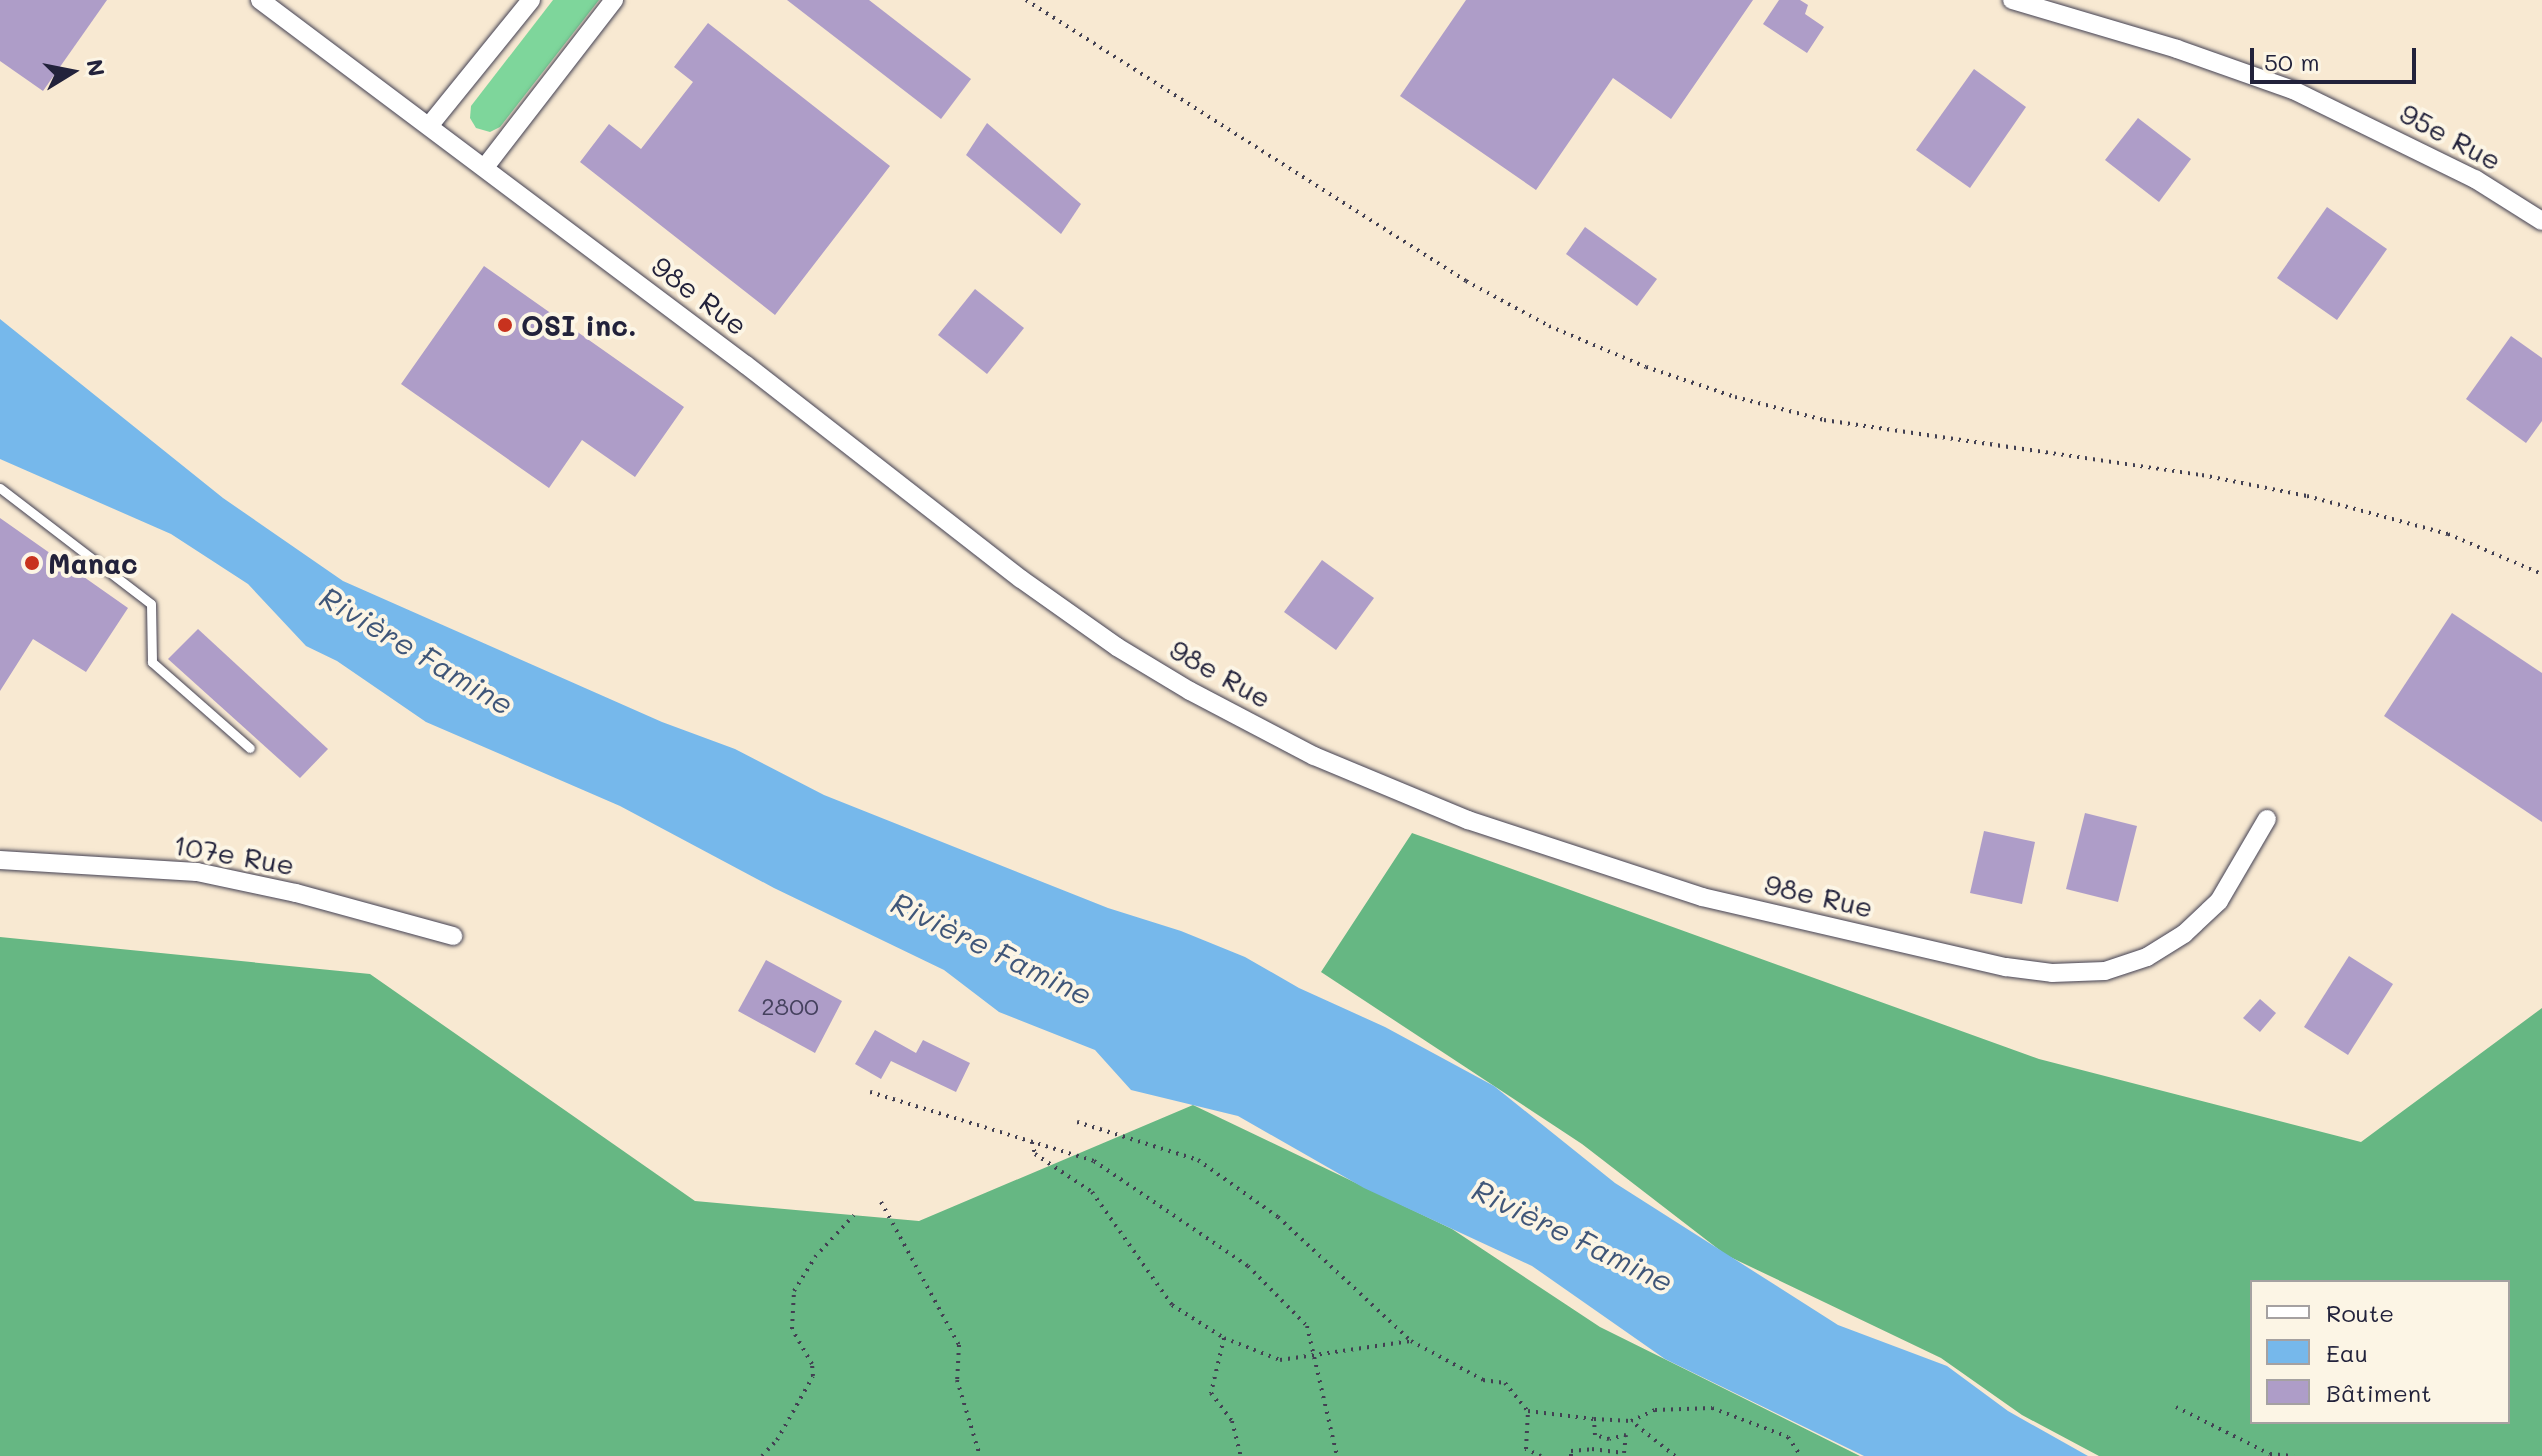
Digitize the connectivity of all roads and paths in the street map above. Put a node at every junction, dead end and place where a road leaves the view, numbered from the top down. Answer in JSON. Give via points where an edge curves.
{"nodes":[{"id":1,"x":260,"y":0,"type":"edge"},
{"id":2,"x":531,"y":0,"type":"edge"},
{"id":3,"x":614,"y":0,"type":"edge"},
{"id":4,"x":1026,"y":0,"type":"edge"},
{"id":5,"x":2012,"y":0,"type":"edge"},
{"id":6,"x":429,"y":126,"type":"junction"},
{"id":7,"x":485,"y":167,"type":"junction"},
{"id":8,"x":2542,"y":221,"type":"edge"},
{"id":9,"x":0,"y":488,"type":"edge"},
{"id":10,"x":2542,"y":574,"type":"edge"},
{"id":11,"x":250,"y":748,"type":"dead end"},
{"id":12,"x":2267,"y":819,"type":"dead end"},
{"id":13,"x":0,"y":860,"type":"edge"},
{"id":14,"x":453,"y":936,"type":"dead end"},
{"id":15,"x":870,"y":1092,"type":"dead end"},
{"id":16,"x":1077,"y":1122,"type":"dead end"},
{"id":17,"x":1032,"y":1142,"type":"junction"},
{"id":18,"x":881,"y":1202,"type":"dead end"},
{"id":19,"x":854,"y":1215,"type":"dead end"},
{"id":20,"x":1224,"y":1338,"type":"junction"},
{"id":21,"x":1411,"y":1341,"type":"junction"},
{"id":22,"x":1314,"y":1354,"type":"junction"},
{"id":23,"x":2176,"y":1407,"type":"dead end"},
{"id":24,"x":1528,"y":1411,"type":"junction"},
{"id":25,"x":1594,"y":1419,"type":"junction"},
{"id":26,"x":1631,"y":1421,"type":"junction"},
{"id":27,"x":762,"y":1456,"type":"edge"},
{"id":28,"x":980,"y":1456,"type":"edge"},
{"id":29,"x":1241,"y":1456,"type":"edge"},
{"id":30,"x":1337,"y":1456,"type":"edge"},
{"id":31,"x":1541,"y":1456,"type":"edge"},
{"id":32,"x":1571,"y":1456,"type":"edge"},
{"id":33,"x":1675,"y":1456,"type":"edge"},
{"id":34,"x":1801,"y":1456,"type":"edge"},
{"id":35,"x":2294,"y":1456,"type":"edge"}],
"edges":[{"from":1,"to":6,"type":"street","name":"98e Rue"},
{"from":2,"to":6,"type":"street"},
{"from":3,"to":7,"type":"street"},
{"from":4,"to":10,"type":"path","via":[[1466,281],[1549,326],[1646,367],[1824,420],[2202,475],[2320,499],[2448,534]]},
{"from":5,"to":8,"type":"street","name":"95e Rue","via":[[2293,90],[2462,172]]},
{"from":6,"to":7,"type":"street","name":"98e Rue"},
{"from":7,"to":12,"type":"street","name":"98e Rue","via":[[1117,647],[1314,756],[1468,820],[1702,897],[2052,973],[2105,971],[2147,957],[2184,934],[2219,901]]},
{"from":9,"to":11,"type":"lane","via":[[151,604],[152,662]]},
{"from":13,"to":14,"type":"street","name":"107e Rue","via":[[197,872]]},
{"from":15,"to":17,"type":"path"},
{"from":16,"to":21,"type":"path","via":[[1198,1160],[1278,1217]]},
{"from":17,"to":20,"type":"path","via":[[1035,1154],[1092,1192],[1172,1305]]},
{"from":17,"to":22,"type":"path","via":[[1094,1161],[1248,1266],[1307,1326]]},
{"from":18,"to":28,"type":"path","via":[[959,1345],[957,1380]]},
{"from":19,"to":27,"type":"path","via":[[815,1257],[794,1291],[792,1329],[813,1376],[777,1440]]},
{"from":20,"to":22,"type":"path","via":[[1280,1360]]},
{"from":20,"to":29,"type":"path","via":[[1211,1393],[1232,1421]]},
{"from":21,"to":22,"type":"path"},
{"from":21,"to":24,"type":"path","via":[[1483,1380],[1505,1383]]},
{"from":22,"to":30,"type":"path"},
{"from":23,"to":35,"type":"path","via":[[2270,1454]]},
{"from":24,"to":25,"type":"path"},
{"from":24,"to":31,"type":"path","via":[[1526,1449]]},
{"from":25,"to":26,"type":"path"},
{"from":25,"to":32,"type":"path","via":[[1595,1435],[1626,1435],[1624,1453],[1592,1449],[1571,1451]]},
{"from":26,"to":33,"type":"path"},
{"from":26,"to":34,"type":"path","via":[[1655,1410],[1712,1408],[1788,1437]]}]}
